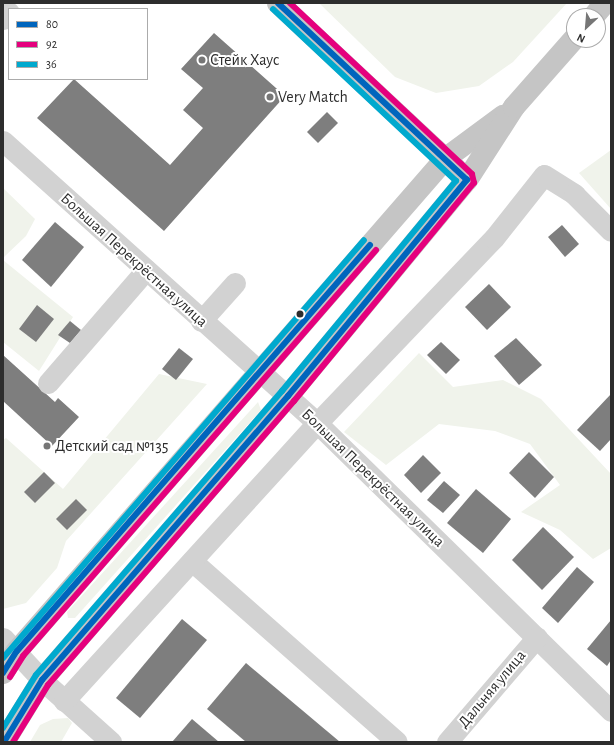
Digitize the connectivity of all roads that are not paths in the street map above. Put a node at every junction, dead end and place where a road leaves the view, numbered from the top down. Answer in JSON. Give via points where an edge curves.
{"nodes":[{"id":1,"x":278,"y":3,"type":"edge"},
{"id":2,"x":566,"y":48,"type":"edge"},
{"id":3,"x":514,"y":107,"type":"junction"},
{"id":4,"x":3,"y":141,"type":"edge"},
{"id":5,"x":446,"y":158,"type":"junction"},
{"id":6,"x":467,"y":180,"type":"junction"},
{"id":7,"x":611,"y":232,"type":"edge"},
{"id":8,"x":146,"y":270,"type":"junction"},
{"id":9,"x":235,"y":283,"type":"dead end"},
{"id":10,"x":201,"y":321,"type":"junction"},
{"id":11,"x":259,"y":373,"type":"junction"},
{"id":12,"x":48,"y":383,"type":"dead end"},
{"id":13,"x":288,"y":396,"type":"junction"},
{"id":14,"x":318,"y":423,"type":"junction"},
{"id":15,"x":192,"y":561,"type":"junction"},
{"id":16,"x":537,"y":637,"type":"junction"},
{"id":17,"x":10,"y":644,"type":"edge"},
{"id":18,"x":3,"y":673,"type":"edge"},
{"id":19,"x":42,"y":680,"type":"junction"},
{"id":20,"x":607,"y":699,"type":"edge"},
{"id":21,"x":64,"y":701,"type":"junction"},
{"id":22,"x":4,"y":742,"type":"edge"},
{"id":23,"x":111,"y":742,"type":"edge"},
{"id":24,"x":397,"y":742,"type":"edge"},
{"id":25,"x":447,"y":742,"type":"edge"}],
"edges":[{"from":1,"to":5,"type":"main road"},
{"from":2,"to":3,"type":"main road"},
{"from":3,"to":5,"type":"main road"},
{"from":3,"to":6,"type":"main road"},
{"from":4,"to":8,"type":"street","name":"Большая Перекрёстная улица"},
{"from":5,"to":6,"type":"main road"},
{"from":5,"to":11,"type":"main road"},
{"from":6,"to":13,"type":"main road"},
{"from":7,"to":14,"type":"street","via":[[574,194],[544,175],[494,238]]},
{"from":8,"to":10,"type":"street","name":"Большая Перекрёстная улица"},
{"from":8,"to":12,"type":"street"},
{"from":9,"to":10,"type":"street"},
{"from":10,"to":11,"type":"street","name":"Большая Перекрёстная улица"},
{"from":11,"to":13,"type":"street","name":"Большая Перекрёстная улица"},
{"from":11,"to":17,"type":"main road"},
{"from":13,"to":14,"type":"street","name":"Большая Перекрёстная улица"},
{"from":13,"to":19,"type":"main road"},
{"from":14,"to":15,"type":"street"},
{"from":14,"to":16,"type":"street","name":"Большая Перекрёстная улица"},
{"from":15,"to":21,"type":"street"},
{"from":15,"to":24,"type":"street"},
{"from":16,"to":20,"type":"street","name":"Большая Перекрёстная улица"},
{"from":16,"to":25,"type":"street","name":"Дальняя улица"},
{"from":17,"to":18,"type":"main road"},
{"from":17,"to":19,"type":"street"},
{"from":19,"to":21,"type":"street"},
{"from":19,"to":22,"type":"main road"},
{"from":21,"to":23,"type":"street"}]}
